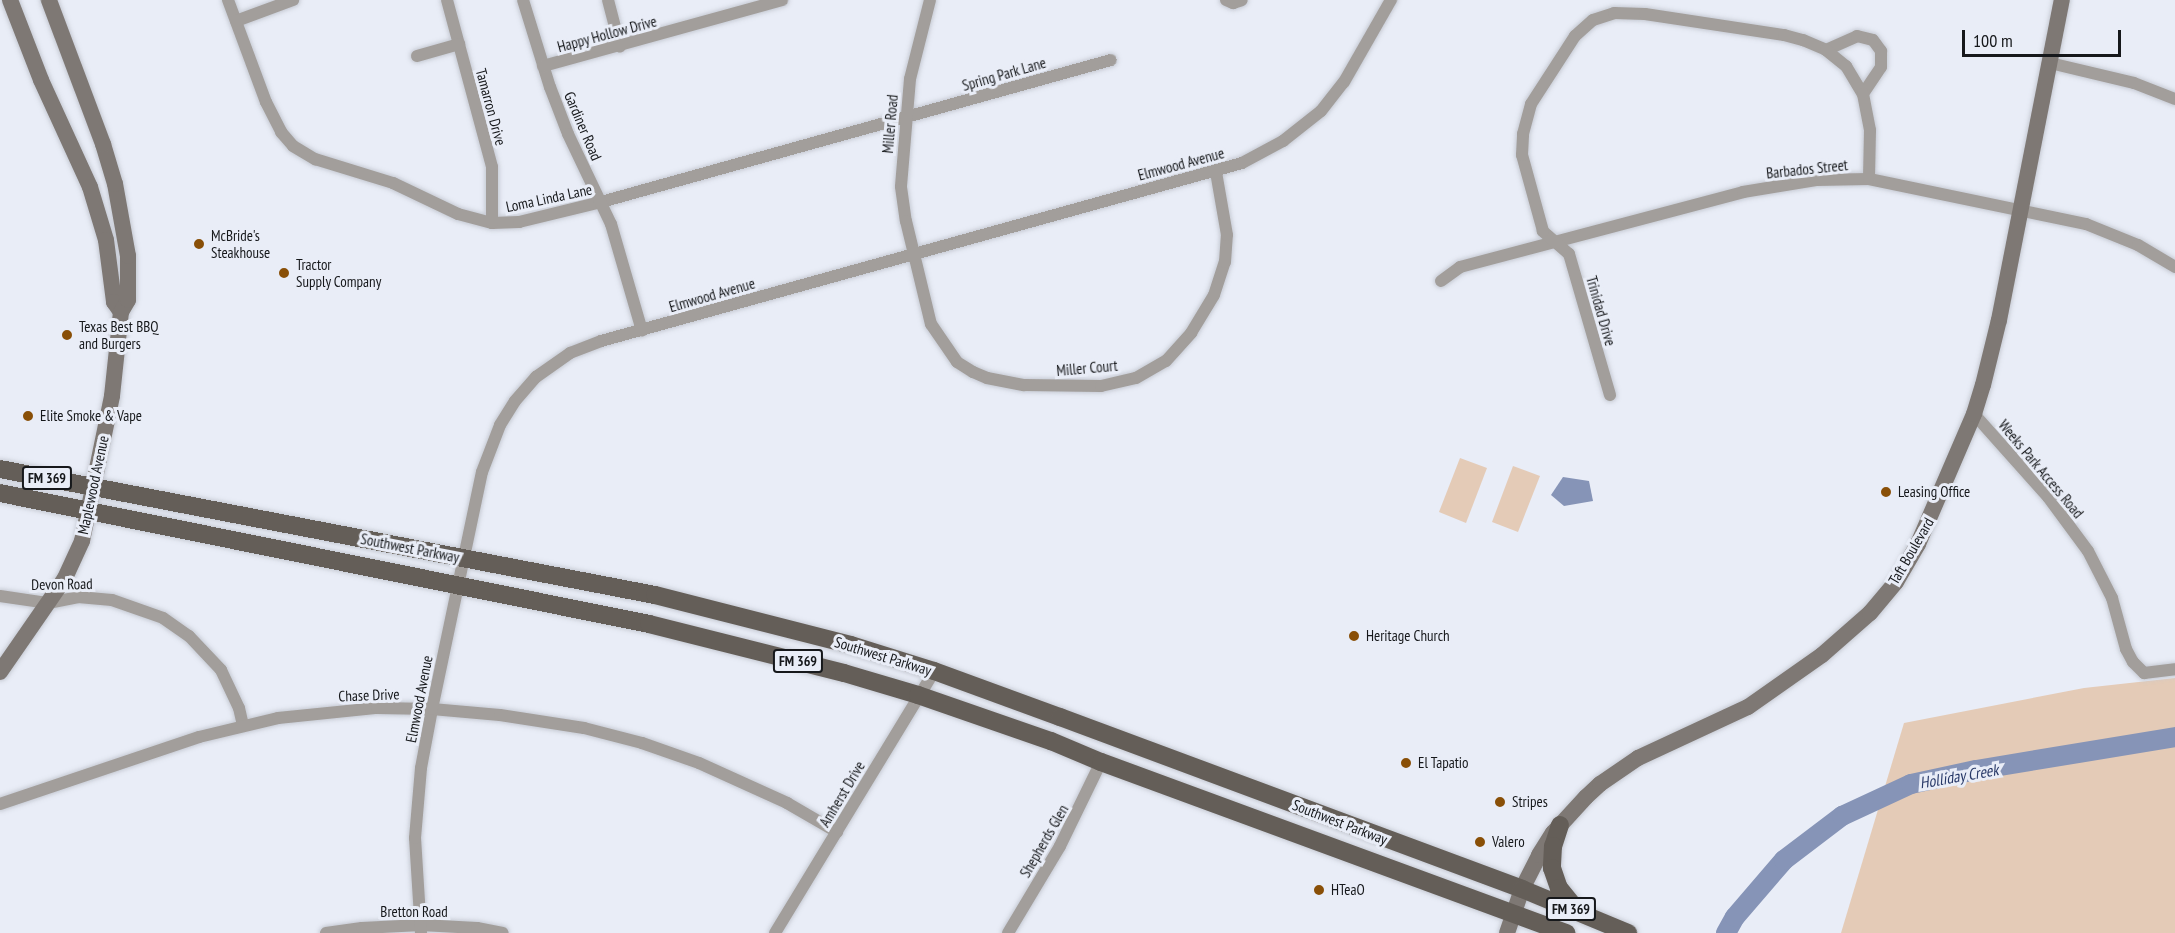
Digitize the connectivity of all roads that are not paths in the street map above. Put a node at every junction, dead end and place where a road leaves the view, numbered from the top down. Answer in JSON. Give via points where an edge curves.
{"nodes":[{"id":1,"x":10,"y":0,"type":"edge"},
{"id":2,"x":49,"y":0,"type":"edge"},
{"id":3,"x":228,"y":0,"type":"edge"},
{"id":4,"x":293,"y":0,"type":"edge"},
{"id":5,"x":447,"y":0,"type":"edge"},
{"id":6,"x":523,"y":0,"type":"edge"},
{"id":7,"x":608,"y":0,"type":"edge"},
{"id":8,"x":782,"y":0,"type":"edge"},
{"id":9,"x":930,"y":0,"type":"edge"},
{"id":10,"x":1226,"y":0,"type":"edge"},
{"id":11,"x":1242,"y":0,"type":"edge"},
{"id":12,"x":1391,"y":0,"type":"edge"},
{"id":13,"x":2062,"y":0,"type":"edge"},
{"id":14,"x":236,"y":21,"type":"junction"},
{"id":15,"x":459,"y":44,"type":"junction"},
{"id":16,"x":620,"y":46,"type":"junction"},
{"id":17,"x":1826,"y":50,"type":"junction"},
{"id":18,"x":417,"y":56,"type":"dead end"},
{"id":19,"x":1111,"y":60,"type":"dead end"},
{"id":20,"x":2050,"y":63,"type":"junction"},
{"id":21,"x":543,"y":66,"type":"junction"},
{"id":22,"x":1863,"y":93,"type":"junction"},
{"id":23,"x":2175,"y":99,"type":"edge"},
{"id":24,"x":904,"y":117,"type":"junction"},
{"id":25,"x":1216,"y":171,"type":"junction"},
{"id":26,"x":1869,"y":179,"type":"junction"},
{"id":27,"x":601,"y":202,"type":"junction"},
{"id":28,"x":2020,"y":209,"type":"junction"},
{"id":29,"x":492,"y":223,"type":"junction"},
{"id":30,"x":1553,"y":242,"type":"junction"},
{"id":31,"x":914,"y":253,"type":"junction"},
{"id":32,"x":2175,"y":267,"type":"edge"},
{"id":33,"x":1441,"y":281,"type":"dead end"},
{"id":34,"x":121,"y":312,"type":"junction"},
{"id":35,"x":642,"y":331,"type":"junction"},
{"id":36,"x":1610,"y":395,"type":"dead end"},
{"id":37,"x":1974,"y":414,"type":"junction"},
{"id":38,"x":0,"y":469,"type":"edge"},
{"id":39,"x":93,"y":487,"type":"junction"},
{"id":40,"x":0,"y":493,"type":"edge"},
{"id":41,"x":89,"y":511,"type":"junction"},
{"id":42,"x":464,"y":558,"type":"junction"},
{"id":43,"x":458,"y":586,"type":"junction"},
{"id":44,"x":0,"y":596,"type":"edge"},
{"id":45,"x":48,"y":603,"type":"junction"},
{"id":46,"x":800,"y":631,"type":"junction"},
{"id":47,"x":793,"y":659,"type":"junction"},
{"id":48,"x":2175,"y":669,"type":"edge"},
{"id":49,"x":933,"y":671,"type":"junction"},
{"id":50,"x":0,"y":672,"type":"edge"},
{"id":51,"x":918,"y":695,"type":"junction"},
{"id":52,"x":432,"y":709,"type":"junction"},
{"id":53,"x":243,"y":726,"type":"junction"},
{"id":54,"x":1101,"y":762,"type":"junction"},
{"id":55,"x":0,"y":804,"type":"edge"},
{"id":56,"x":1333,"y":819,"type":"junction"},
{"id":57,"x":1560,"y":825,"type":"junction"},
{"id":58,"x":837,"y":832,"type":"junction"},
{"id":59,"x":1327,"y":846,"type":"junction"},
{"id":60,"x":1522,"y":890,"type":"junction"},
{"id":61,"x":1580,"y":913,"type":"junction"},
{"id":62,"x":1514,"y":915,"type":"junction"},
{"id":63,"x":421,"y":929,"type":"edge"},
{"id":64,"x":1624,"y":931,"type":"edge"},
{"id":65,"x":326,"y":933,"type":"edge"},
{"id":66,"x":503,"y":933,"type":"edge"},
{"id":67,"x":776,"y":933,"type":"edge"},
{"id":68,"x":1008,"y":933,"type":"edge"},
{"id":69,"x":1507,"y":933,"type":"edge"},
{"id":70,"x":1567,"y":933,"type":"edge"}],
"edges":[{"from":1,"to":34,"type":"street","name":"Maplewood Avenue","via":[[90,187],[106,240],[114,302]]},
{"from":2,"to":34,"type":"street","name":"Maplewood Avenue","via":[[115,184],[128,256],[128,300]]},
{"from":3,"to":14,"type":"street","name":"Loma Linda Lane"},
{"from":4,"to":14,"type":"street"},
{"from":5,"to":15,"type":"street","name":"Tamarron Drive"},
{"from":6,"to":21,"type":"street","name":"Gardiner Road"},
{"from":7,"to":16,"type":"street"},
{"from":8,"to":16,"type":"street","name":"Happy Hollow Drive"},
{"from":9,"to":24,"type":"street","name":"Miller Road"},
{"from":10,"to":11,"type":"street"},
{"from":12,"to":25,"type":"street","name":"Elmwood Avenue","via":[[1344,82],[1322,111],[1266,151]]},
{"from":13,"to":20,"type":"street","name":"Taft Boulevard"},
{"from":14,"to":29,"type":"street","name":"Loma Linda Lane","via":[[266,102],[293,146],[315,159],[393,183],[458,214]]},
{"from":15,"to":18,"type":"street"},
{"from":15,"to":29,"type":"street","name":"Tamarron Drive","via":[[492,167]]},
{"from":16,"to":21,"type":"street","name":"Happy Hollow Drive"},
{"from":17,"to":22,"type":"street","name":"Trinidad Drive","via":[[1846,66]]},
{"from":17,"to":22,"type":"street","via":[[1857,36],[1873,40],[1881,51],[1881,67]]},
{"from":17,"to":30,"type":"street","name":"Trinidad Drive","via":[[1784,35],[1645,14],[1614,13],[1593,20],[1575,36],[1532,104],[1523,134],[1522,155],[1543,231]]},
{"from":19,"to":24,"type":"street","name":"Spring Park Lane"},
{"from":20,"to":23,"type":"street","via":[[2124,81]]},
{"from":20,"to":28,"type":"street","name":"Taft Boulevard"},
{"from":21,"to":27,"type":"street","name":"Gardiner Road","via":[[568,134]]},
{"from":22,"to":26,"type":"street","via":[[1870,130]]},
{"from":24,"to":27,"type":"street","name":"Loma Linda Lane"},
{"from":24,"to":31,"type":"street","name":"Miller Road","via":[[901,187]]},
{"from":25,"to":31,"type":"street","name":"Elmwood Avenue"},
{"from":25,"to":31,"type":"street","name":"Miller Court","via":[[1227,235],[1225,262],[1214,295],[1176,351],[1136,378],[1101,386],[1053,387],[1004,382],[973,372],[957,362],[931,324]]},
{"from":26,"to":28,"type":"street","name":"Barbados Street"},
{"from":26,"to":30,"type":"street","name":"Barbados Street","via":[[1816,180],[1743,192]]},
{"from":27,"to":29,"type":"street","name":"Loma Linda Lane","via":[[519,222]]},
{"from":27,"to":35,"type":"street","name":"Gardiner Road","via":[[621,253]]},
{"from":28,"to":32,"type":"street","name":"Barbados Street","via":[[2120,236]]},
{"from":28,"to":37,"type":"street","name":"Taft Boulevard","via":[[1999,320]]},
{"from":30,"to":33,"type":"street","name":"Barbados Street","via":[[1460,267]]},
{"from":30,"to":36,"type":"street","name":"Trinidad Drive","via":[[1569,254]]},
{"from":31,"to":35,"type":"street","name":"Elmwood Avenue"},
{"from":34,"to":39,"type":"street","name":"Maplewood Avenue","via":[[112,396]]},
{"from":35,"to":42,"type":"street","name":"Elmwood Avenue","via":[[570,353],[548,367],[521,393],[500,425],[488,455]]},
{"from":37,"to":48,"type":"street","name":"Weeks Park Access Road","via":[[2048,497],[2088,551],[2112,598],[2126,650],[2144,673]]},
{"from":37,"to":57,"type":"street","name":"Taft Boulevard","via":[[1918,544],[1896,582],[1870,613],[1822,655],[1748,707],[1664,744],[1600,784]]},
{"from":38,"to":39,"type":"main road","name":"Southwest Parkway","number":"FM 369"},
{"from":39,"to":41,"type":"street","name":"Maplewood Avenue"},
{"from":39,"to":42,"type":"main road","name":"Southwest Parkway","number":"FM 369"},
{"from":40,"to":41,"type":"main road","name":"Southwest Parkway","number":"FM 369"},
{"from":41,"to":43,"type":"main road","name":"Southwest Parkway","number":"FM 369"},
{"from":41,"to":45,"type":"street","name":"Maplewood Avenue","via":[[82,541]]},
{"from":42,"to":43,"type":"street","name":"Elmwood Avenue"},
{"from":42,"to":46,"type":"main road","name":"Southwest Parkway","number":"FM 369","via":[[655,596]]},
{"from":43,"to":47,"type":"main road","name":"Southwest Parkway","number":"FM 369","via":[[650,624]]},
{"from":43,"to":52,"type":"street","name":"Elmwood Avenue"},
{"from":44,"to":45,"type":"street","name":"Devon Road"},
{"from":45,"to":50,"type":"street","name":"Maplewood Avenue"},
{"from":45,"to":53,"type":"street","name":"Devon Road","via":[[78,597],[112,600],[163,618],[189,636],[222,670]]},
{"from":46,"to":47,"type":"main road"},
{"from":46,"to":49,"type":"main road","name":"Southwest Parkway","number":"FM 369"},
{"from":47,"to":51,"type":"main road","name":"Southwest Parkway","number":"FM 369"},
{"from":49,"to":51,"type":"street","name":"Amherst Drive"},
{"from":49,"to":56,"type":"main road","name":"Southwest Parkway","number":"FM 369"},
{"from":51,"to":54,"type":"main road","name":"Southwest Parkway","number":"FM 369"},
{"from":51,"to":58,"type":"street","name":"Amherst Drive"},
{"from":52,"to":53,"type":"street","name":"Chase Drive","via":[[342,710]]},
{"from":52,"to":58,"type":"street","name":"Chase Drive","via":[[584,728],[642,743],[699,763],[787,803]]},
{"from":52,"to":63,"type":"street","name":"Elmwood Avenue","via":[[421,768],[416,829]]},
{"from":53,"to":55,"type":"street","name":"Chase Drive"},
{"from":54,"to":59,"type":"main road","name":"Southwest Parkway","number":"FM 369"},
{"from":54,"to":68,"type":"street","name":"Shepherds Glen","via":[[1060,846]]},
{"from":56,"to":59,"type":"main road"},
{"from":56,"to":60,"type":"main road","name":"Southwest Parkway","number":"FM 369"},
{"from":57,"to":60,"type":"street","name":"Taft Boulevard"},
{"from":57,"to":61,"type":"main road","via":[[1553,846],[1552,868],[1559,888]]},
{"from":58,"to":67,"type":"street","name":"Amherst Drive"},
{"from":59,"to":62,"type":"main road","name":"Southwest Parkway","number":"FM 369"},
{"from":60,"to":61,"type":"main road","name":"Southwest Parkway","number":"FM 369"},
{"from":60,"to":62,"type":"street","name":"Taft Boulevard"},
{"from":61,"to":64,"type":"main road","name":"Southwest Parkway","number":"FM 369"},
{"from":62,"to":69,"type":"street","name":"Taft Boulevard"},
{"from":62,"to":70,"type":"main road","name":"Southwest Parkway","number":"FM 369"},
{"from":63,"to":65,"type":"street","name":"Bretton Road","via":[[362,928]]},
{"from":63,"to":66,"type":"street","name":"Bretton Road","via":[[477,928]]}]}
